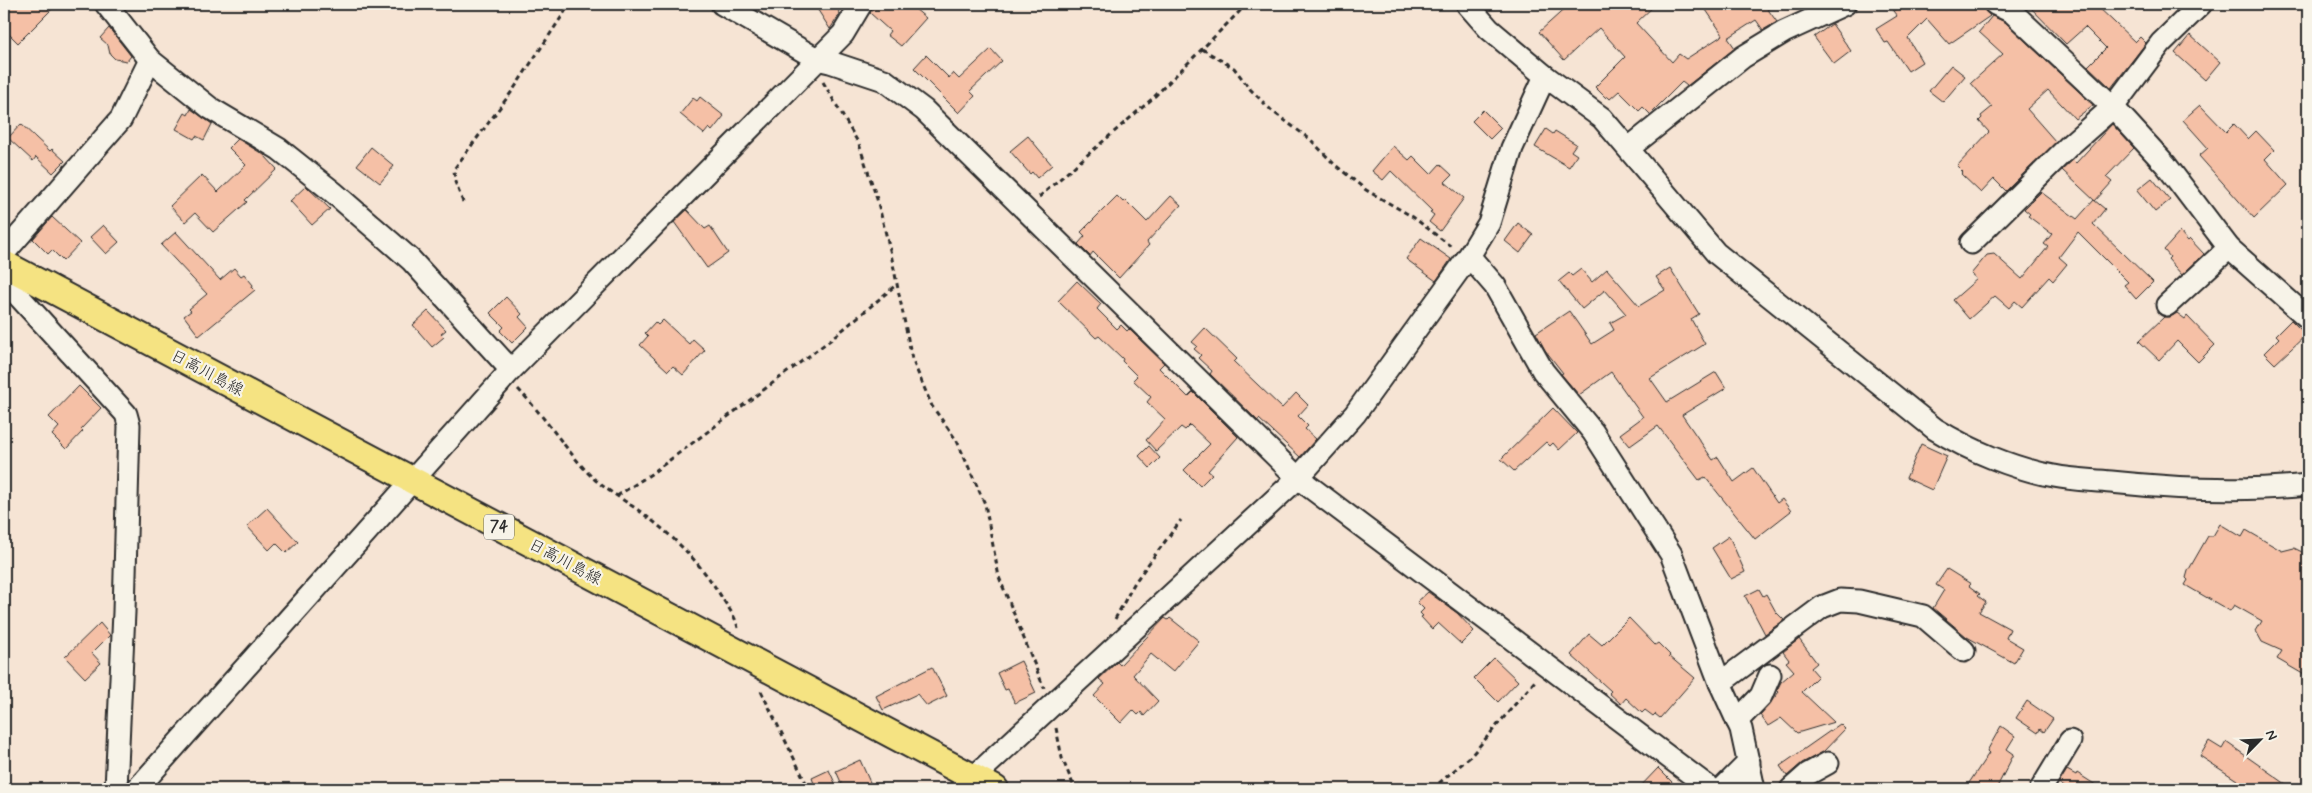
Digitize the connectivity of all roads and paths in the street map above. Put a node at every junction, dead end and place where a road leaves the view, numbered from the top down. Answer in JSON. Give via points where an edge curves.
{"nodes":[{"id":1,"x":106,"y":4,"type":"edge"},
{"id":2,"x":570,"y":4,"type":"edge"},
{"id":3,"x":722,"y":4,"type":"edge"},
{"id":4,"x":861,"y":4,"type":"edge"},
{"id":5,"x":1247,"y":4,"type":"edge"},
{"id":6,"x":1466,"y":4,"type":"edge"},
{"id":7,"x":1845,"y":4,"type":"edge"},
{"id":8,"x":2201,"y":4,"type":"edge"},
{"id":9,"x":2009,"y":6,"type":"edge"},
{"id":10,"x":1202,"y":49,"type":"junction"},
{"id":11,"x":150,"y":60,"type":"junction"},
{"id":12,"x":824,"y":61,"type":"junction"},
{"id":13,"x":1545,"y":76,"type":"junction"},
{"id":14,"x":2113,"y":107,"type":"junction"},
{"id":15,"x":1629,"y":148,"type":"junction"},
{"id":16,"x":463,"y":202,"type":"dead end"},
{"id":17,"x":1024,"y":211,"type":"junction"},
{"id":18,"x":1970,"y":243,"type":"dead end"},
{"id":19,"x":2230,"y":248,"type":"junction"},
{"id":20,"x":4,"y":253,"type":"edge"},
{"id":21,"x":1470,"y":256,"type":"junction"},
{"id":22,"x":4,"y":264,"type":"edge"},
{"id":23,"x":4,"y":275,"type":"edge"},
{"id":24,"x":896,"y":285,"type":"junction"},
{"id":25,"x":2167,"y":305,"type":"dead end"},
{"id":26,"x":2308,"y":318,"type":"edge"},
{"id":27,"x":508,"y":373,"type":"junction"},
{"id":28,"x":1298,"y":478,"type":"junction"},
{"id":29,"x":411,"y":481,"type":"junction"},
{"id":30,"x":2308,"y":485,"type":"edge"},
{"id":31,"x":617,"y":496,"type":"junction"},
{"id":32,"x":1181,"y":520,"type":"dead end"},
{"id":33,"x":1112,"y":624,"type":"dead end"},
{"id":34,"x":1964,"y":651,"type":"dead end"},
{"id":35,"x":741,"y":655,"type":"junction"},
{"id":36,"x":1547,"y":666,"type":"junction"},
{"id":37,"x":1770,"y":675,"type":"dead end"},
{"id":38,"x":1720,"y":683,"type":"junction"},
{"id":39,"x":759,"y":686,"type":"dead end"},
{"id":40,"x":1051,"y":705,"type":"junction"},
{"id":41,"x":1737,"y":721,"type":"junction"},
{"id":42,"x":2070,"y":741,"type":"dead end"},
{"id":43,"x":1749,"y":762,"type":"junction"},
{"id":44,"x":1828,"y":762,"type":"dead end"},
{"id":45,"x":976,"y":785,"type":"edge"},
{"id":46,"x":116,"y":789,"type":"edge"},
{"id":47,"x":137,"y":789,"type":"edge"},
{"id":48,"x":809,"y":789,"type":"edge"},
{"id":49,"x":1074,"y":789,"type":"edge"},
{"id":50,"x":1432,"y":789,"type":"edge"},
{"id":51,"x":1711,"y":789,"type":"edge"},
{"id":52,"x":1722,"y":789,"type":"edge"},
{"id":53,"x":1754,"y":789,"type":"edge"},
{"id":54,"x":1791,"y":789,"type":"edge"},
{"id":55,"x":2041,"y":789,"type":"edge"}],
"edges":[{"from":1,"to":11,"type":"street"},
{"from":2,"to":16,"type":"path","via":[[513,90],[454,169]]},
{"from":3,"to":12,"type":"street"},
{"from":4,"to":12,"type":"street"},
{"from":5,"to":10,"type":"path"},
{"from":6,"to":13,"type":"street","via":[[1489,29]]},
{"from":7,"to":15,"type":"street","via":[[1784,32],[1743,57]]},
{"from":8,"to":14,"type":"street","via":[[2161,43]]},
{"from":9,"to":14,"type":"street"},
{"from":10,"to":17,"type":"path","via":[[1152,99]]},
{"from":10,"to":21,"type":"path","via":[[1234,68],[1272,111],[1311,140],[1366,190],[1414,217],[1456,250]]},
{"from":11,"to":20,"type":"street","via":[[120,119]]},
{"from":11,"to":27,"type":"street","via":[[210,108],[279,149],[412,260]]},
{"from":12,"to":17,"type":"street","via":[[884,80],[924,110]]},
{"from":12,"to":24,"type":"path","via":[[823,83],[859,144],[877,199]]},
{"from":12,"to":27,"type":"street"},
{"from":13,"to":15,"type":"street","via":[[1602,118]]},
{"from":13,"to":21,"type":"street","via":[[1512,148],[1489,223]]},
{"from":14,"to":18,"type":"street"},
{"from":14,"to":19,"type":"street","via":[[2166,165]]},
{"from":15,"to":30,"type":"street","via":[[1716,253],[1935,428],[1962,445],[2053,476],[2170,489],[2266,489]]},
{"from":17,"to":28,"type":"street"},
{"from":19,"to":25,"type":"street"},
{"from":19,"to":26,"type":"street"},
{"from":21,"to":28,"type":"street","via":[[1355,414]]},
{"from":21,"to":38,"type":"street","via":[[1495,286],[1543,371],[1593,432],[1672,554]]},
{"from":22,"to":29,"type":"main road","name":"日高川島線","number":"74"},
{"from":23,"to":46,"type":"street","via":[[13,290],[126,414],[129,425]]},
{"from":24,"to":31,"type":"path","via":[[833,338]]},
{"from":24,"to":40,"type":"path","via":[[912,359],[932,406],[957,441],[985,504],[999,577]]},
{"from":27,"to":29,"type":"street"},
{"from":27,"to":31,"type":"path","via":[[589,473]]},
{"from":28,"to":36,"type":"street"},
{"from":28,"to":40,"type":"street"},
{"from":29,"to":35,"type":"main road","name":"日高川島線","number":"74"},
{"from":29,"to":47,"type":"street"},
{"from":31,"to":35,"type":"path","via":[[672,537],[699,564],[736,620]]},
{"from":32,"to":33,"type":"path","via":[[1135,582]]},
{"from":34,"to":38,"type":"street","via":[[1923,616],[1859,601],[1840,600],[1822,607]]},
{"from":35,"to":45,"type":"main road","name":"日高川島線","number":"74"},
{"from":36,"to":50,"type":"path","via":[[1470,757]]},
{"from":36,"to":51,"type":"street"},
{"from":37,"to":41,"type":"street","via":[[1761,696]]},
{"from":38,"to":41,"type":"street"},
{"from":39,"to":48,"type":"path"},
{"from":40,"to":45,"type":"street"},
{"from":40,"to":49,"type":"path","via":[[1062,758]]},
{"from":41,"to":43,"type":"street"},
{"from":42,"to":55,"type":"street"},
{"from":43,"to":52,"type":"street"},
{"from":43,"to":53,"type":"street"},
{"from":44,"to":54,"type":"street"}]}
